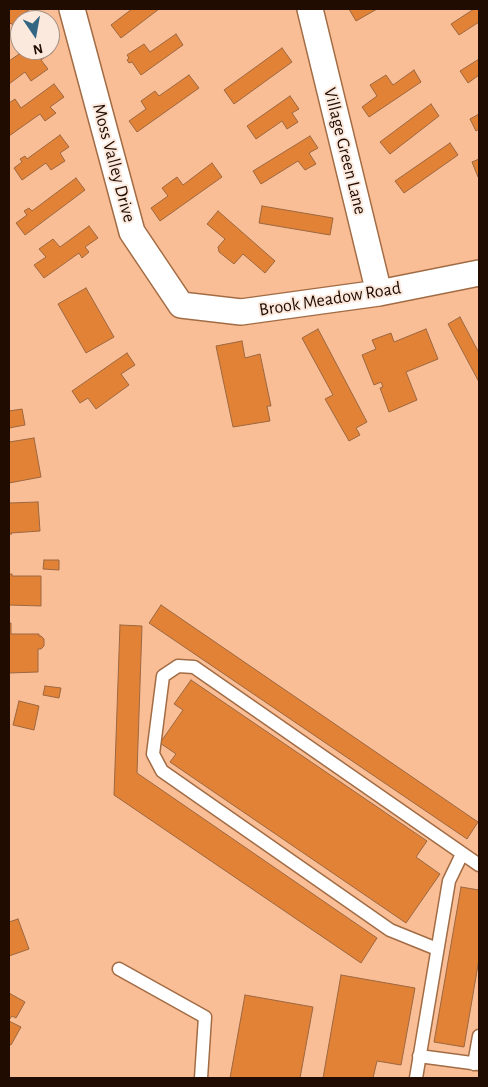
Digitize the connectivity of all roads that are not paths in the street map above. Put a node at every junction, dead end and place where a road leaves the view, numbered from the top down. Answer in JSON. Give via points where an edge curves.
{"nodes":[{"id":1,"x":72,"y":9,"type":"edge"},
{"id":2,"x":310,"y":9,"type":"edge"},
{"id":3,"x":479,"y":273,"type":"edge"},
{"id":4,"x":379,"y":292,"type":"junction"},
{"id":5,"x":180,"y":306,"type":"joint"},
{"id":6,"x":462,"y":854,"type":"junction"},
{"id":7,"x":479,"y":865,"type":"edge"},
{"id":8,"x":437,"y":949,"type":"junction"},
{"id":9,"x":118,"y":969,"type":"dead end"},
{"id":10,"x":479,"y":1036,"type":"edge"},
{"id":11,"x":419,"y":1056,"type":"junction"},
{"id":12,"x":477,"y":1064,"type":"edge"},
{"id":13,"x":200,"y":1078,"type":"edge"},
{"id":14,"x":416,"y":1078,"type":"edge"}],
"edges":[{"from":1,"to":5,"type":"street","name":"Moss Valley Drive","via":[[132,232]]},
{"from":2,"to":4,"type":"street","name":"Village Green Lane"},
{"from":3,"to":4,"type":"street","name":"Brook Meadow Road"},
{"from":4,"to":5,"type":"street","name":"Brook Meadow Road","via":[[241,312]]},
{"from":6,"to":7,"type":"lane"},
{"from":6,"to":8,"type":"lane","via":[[449,881]]},
{"from":6,"to":8,"type":"lane","via":[[194,667],[178,666],[163,676],[153,754],[162,771],[390,930]]},
{"from":8,"to":11,"type":"lane"},
{"from":9,"to":13,"type":"lane","via":[[205,1016]]},
{"from":10,"to":12,"type":"lane"},
{"from":11,"to":12,"type":"lane"},
{"from":11,"to":14,"type":"lane"}]}
